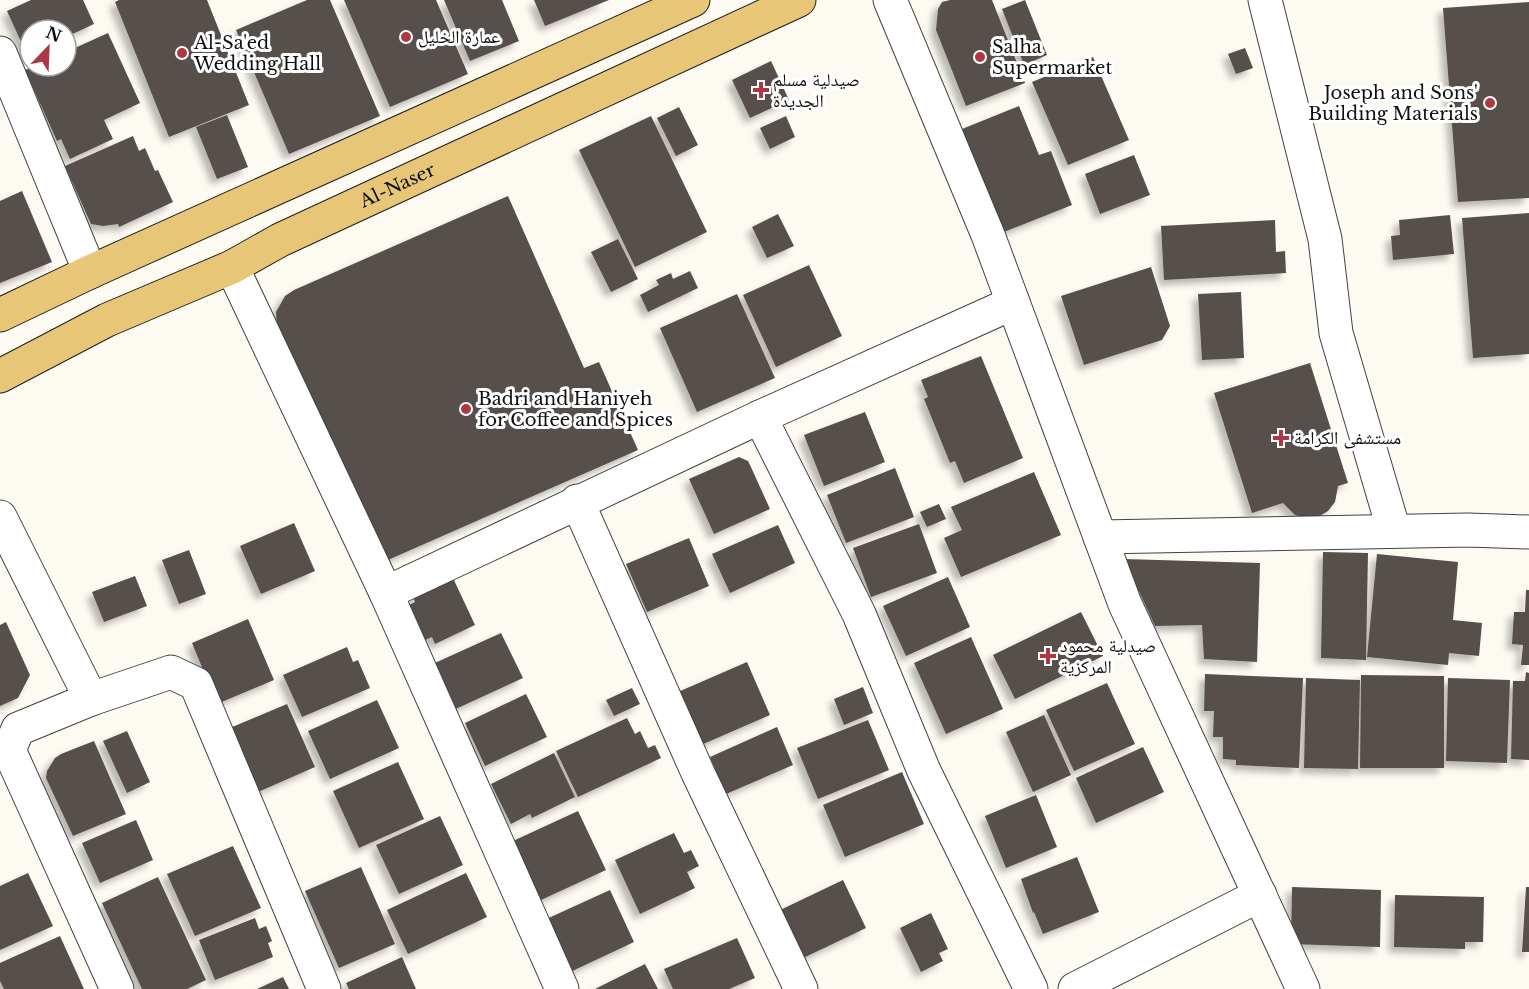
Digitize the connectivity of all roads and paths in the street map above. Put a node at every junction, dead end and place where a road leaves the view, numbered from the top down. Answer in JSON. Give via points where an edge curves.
{"nodes":[{"id":1,"x":693,"y":0,"type":"edge"},
{"id":2,"x":799,"y":0,"type":"edge"},
{"id":3,"x":890,"y":0,"type":"edge"},
{"id":4,"x":1265,"y":0,"type":"edge"},
{"id":5,"x":0,"y":53,"type":"edge"},
{"id":6,"x":232,"y":267,"type":"junction"},
{"id":7,"x":90,"y":272,"type":"junction"},
{"id":8,"x":1013,"y":303,"type":"junction"},
{"id":9,"x":0,"y":315,"type":"edge"},
{"id":10,"x":0,"y":376,"type":"edge"},
{"id":11,"x":760,"y":417,"type":"junction"},
{"id":12,"x":577,"y":501,"type":"junction"},
{"id":13,"x":0,"y":517,"type":"edge"},
{"id":14,"x":1394,"y":531,"type":"junction"},
{"id":15,"x":1529,"y":532,"type":"edge"},
{"id":16,"x":1100,"y":537,"type":"junction"},
{"id":17,"x":386,"y":593,"type":"junction"},
{"id":18,"x":92,"y":699,"type":"junction"},
{"id":19,"x":1260,"y":895,"type":"junction"},
{"id":20,"x":117,"y":989,"type":"edge"},
{"id":21,"x":324,"y":989,"type":"edge"},
{"id":22,"x":562,"y":989,"type":"edge"},
{"id":23,"x":801,"y":989,"type":"edge"},
{"id":24,"x":1031,"y":989,"type":"edge"},
{"id":25,"x":1075,"y":989,"type":"edge"},
{"id":26,"x":1303,"y":989,"type":"edge"}],
"edges":[{"from":1,"to":7,"type":"main road"},
{"from":2,"to":6,"type":"main road","name":"Al-Naser","via":[[280,240]]},
{"from":3,"to":8,"type":"street"},
{"from":4,"to":14,"type":"street","via":[[1325,239],[1336,333]]},
{"from":5,"to":7,"type":"street"},
{"from":6,"to":10,"type":"main road","name":"Al-Naser","via":[[107,320]]},
{"from":6,"to":17,"type":"street"},
{"from":7,"to":9,"type":"main road"},
{"from":8,"to":11,"type":"street"},
{"from":8,"to":16,"type":"street"},
{"from":11,"to":12,"type":"street"},
{"from":11,"to":24,"type":"street","via":[[859,614],[924,771]]},
{"from":12,"to":17,"type":"street"},
{"from":12,"to":23,"type":"street","via":[[698,773]]},
{"from":13,"to":18,"type":"street"},
{"from":14,"to":15,"type":"street"},
{"from":14,"to":16,"type":"street"},
{"from":16,"to":19,"type":"street","via":[[1125,604]]},
{"from":17,"to":22,"type":"street"},
{"from":18,"to":20,"type":"street","via":[[18,729],[9,750]]},
{"from":18,"to":21,"type":"street","via":[[171,672],[196,684]]},
{"from":19,"to":25,"type":"street"},
{"from":19,"to":26,"type":"street"}]}
